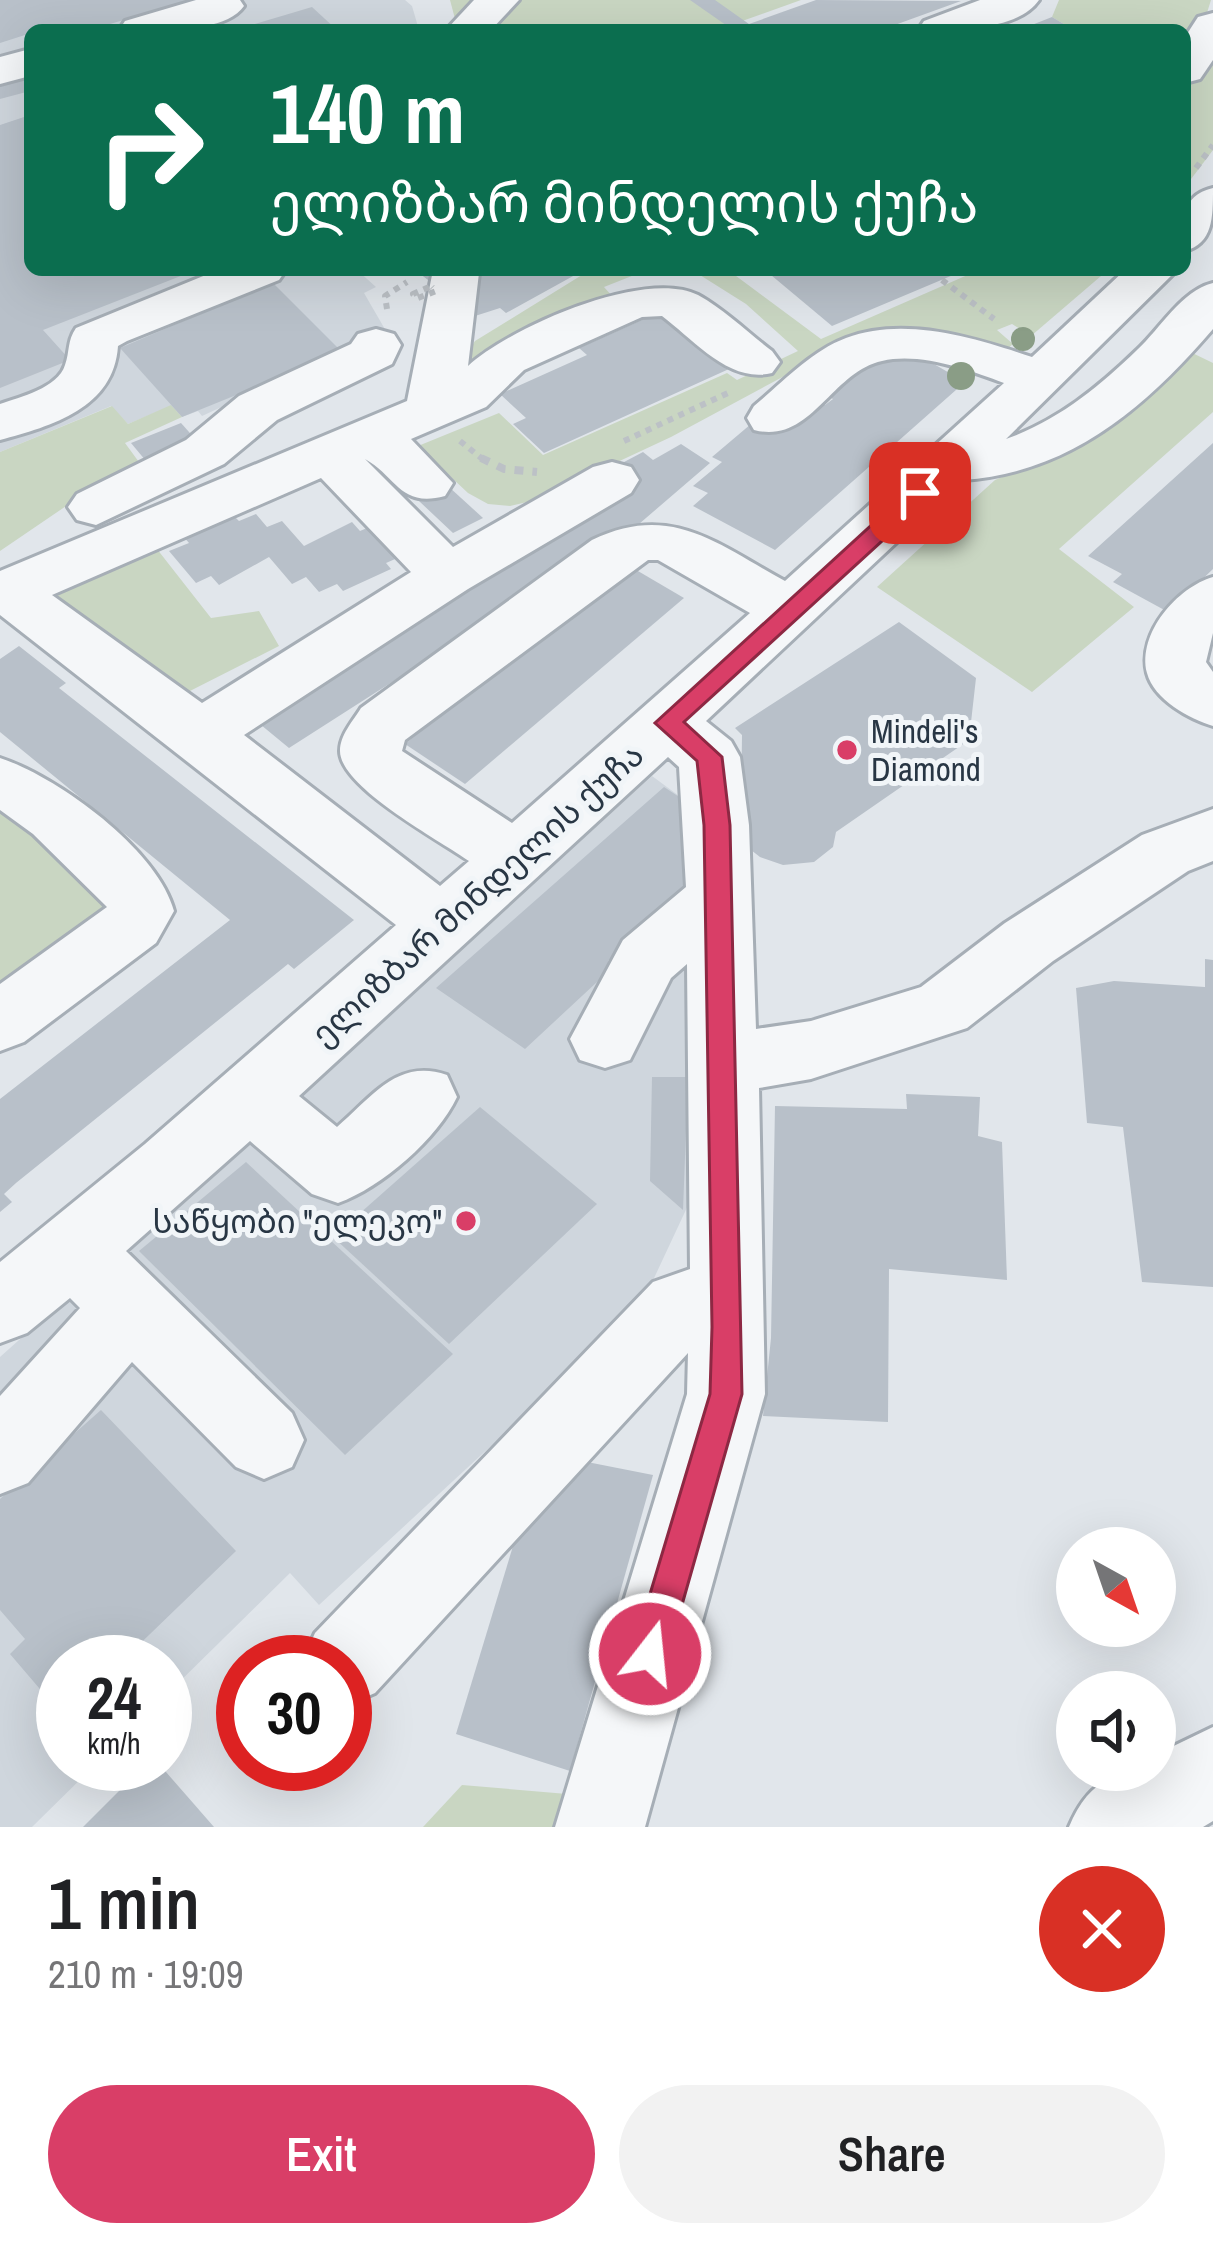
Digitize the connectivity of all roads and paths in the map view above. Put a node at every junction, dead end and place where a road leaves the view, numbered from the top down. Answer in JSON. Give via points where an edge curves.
{"nodes":[{"id":1,"x":217,"y":0,"type":"edge"},
{"id":2,"x":1018,"y":0,"type":"edge"},
{"id":3,"x":161,"y":24,"type":"edge"},
{"id":4,"x":955,"y":24,"type":"edge"},
{"id":5,"x":1213,"y":26,"type":"edge"},
{"id":6,"x":1191,"y":61,"type":"edge"},
{"id":7,"x":1213,"y":145,"type":"edge"},
{"id":8,"x":1191,"y":174,"type":"edge"},
{"id":9,"x":1213,"y":202,"type":"edge"},
{"id":10,"x":1191,"y":230,"type":"edge"},
{"id":11,"x":247,"y":276,"type":"edge"},
{"id":12,"x":1147,"y":276,"type":"edge"},
{"id":13,"x":942,"y":280,"type":"dead end"},
{"id":14,"x":438,"y":284,"type":"junction"},
{"id":15,"x":1213,"y":298,"type":"edge"},
{"id":16,"x":1005,"y":327,"type":"dead end"},
{"id":17,"x":376,"y":345,"type":"joint"},
{"id":18,"x":1040,"y":378,"type":"junction"},
{"id":19,"x":755,"y":389,"type":"junction"},
{"id":20,"x":428,"y":412,"type":"junction"},
{"id":21,"x":0,"y":423,"type":"edge"},
{"id":22,"x":351,"y":444,"type":"junction"},
{"id":23,"x":617,"y":460,"type":"joint"},
{"id":24,"x":954,"y":463,"type":"junction"},
{"id":25,"x":550,"y":470,"type":"dead end"},
{"id":26,"x":426,"y":483,"type":"dead end"},
{"id":27,"x":448,"y":575,"type":"junction"},
{"id":28,"x":1213,"y":597,"type":"edge"},
{"id":29,"x":13,"y":599,"type":"edge"},
{"id":30,"x":791,"y":610,"type":"junction"},
{"id":31,"x":1213,"y":704,"type":"edge"},
{"id":32,"x":668,"y":723,"type":"junction"},
{"id":33,"x":200,"y":734,"type":"junction"},
{"id":34,"x":15,"y":810,"type":"edge"},
{"id":35,"x":1213,"y":834,"type":"edge"},
{"id":36,"x":515,"y":859,"type":"junction"},
{"id":37,"x":718,"y":898,"type":"junction"},
{"id":38,"x":442,"y":924,"type":"junction"},
{"id":39,"x":0,"y":1022,"type":"edge"},
{"id":40,"x":605,"y":1039,"type":"dead end"},
{"id":41,"x":720,"y":1065,"type":"junction"},
{"id":42,"x":422,"y":1097,"type":"dead end"},
{"id":43,"x":250,"y":1098,"type":"junction"},
{"id":44,"x":74,"y":1250,"type":"junction"},
{"id":45,"x":728,"y":1294,"type":"junction"},
{"id":46,"x":0,"y":1308,"type":"edge"},
{"id":47,"x":130,"y":1308,"type":"junction"},
{"id":48,"x":264,"y":1440,"type":"dead end"},
{"id":49,"x":0,"y":1455,"type":"edge"},
{"id":50,"x":371,"y":1635,"type":"edge"},
{"id":51,"x":599,"y":1827,"type":"edge"}],
"edges":[{"from":1,"to":3,"type":"street","via":[[223,6]]},
{"from":2,"to":4,"type":"street"},
{"from":5,"to":6,"type":"street"},
{"from":7,"to":8,"type":"path"},
{"from":9,"to":10,"type":"street"},
{"from":11,"to":21,"type":"street","via":[[109,330],[94,340],[79,384]]},
{"from":12,"to":18,"type":"street","name":"ელიზბარ მინდელის ქუჩა"},
{"from":13,"to":16,"type":"path"},
{"from":14,"to":14,"type":"path","bridge":true,"via":[[422,299],[416,294],[432,287],[436,291],[418,298],[413,294]]},
{"from":14,"to":17,"type":"path","via":[[417,277],[386,296],[392,337]]},
{"from":14,"to":20,"type":"street","via":[[440,382]]},
{"from":15,"to":24,"type":"street","via":[[1124,390],[1054,441],[988,464]]},
{"from":17,"to":29,"type":"street","via":[[374,353],[257,408],[205,452],[88,511],[51,542]]},
{"from":18,"to":19,"type":"street","via":[[989,356],[868,347]]},
{"from":18,"to":24,"type":"street","name":"ელიზბარ მინდელის ქუჩა"},
{"from":19,"to":20,"type":"street","via":[[679,305],[658,300],[630,304],[506,359],[468,395]]},
{"from":19,"to":23,"type":"path"},
{"from":20,"to":22,"type":"street"},
{"from":20,"to":25,"type":"path","via":[[485,464],[513,473]]},
{"from":22,"to":26,"type":"street"},
{"from":22,"to":27,"type":"street"},
{"from":22,"to":29,"type":"street"},
{"from":23,"to":27,"type":"street"},
{"from":24,"to":30,"type":"street","name":"ელიზბარ მინდელის ქუჩა"},
{"from":27,"to":33,"type":"street"},
{"from":28,"to":31,"type":"street","via":[[1186,622],[1174,650],[1177,675]]},
{"from":29,"to":33,"type":"street"},
{"from":30,"to":32,"type":"street","name":"ელიზბარ მინდელის ქუჩა"},
{"from":30,"to":36,"type":"street","via":[[675,544],[639,540],[382,724],[371,743],[382,770]]},
{"from":32,"to":36,"type":"street","name":"ელიზბარ მინდელის ქუჩა"},
{"from":32,"to":37,"type":"street","via":[[709,757]]},
{"from":33,"to":38,"type":"street"},
{"from":34,"to":39,"type":"street","via":[[137,895],[141,911]]},
{"from":35,"to":41,"type":"street","via":[[1165,854],[943,1008],[811,1050]]},
{"from":36,"to":38,"type":"street","name":"ელიზბარ მინდელის ქუჩა"},
{"from":37,"to":40,"type":"street","via":[[646,958]]},
{"from":37,"to":41,"type":"street"},
{"from":38,"to":43,"type":"street","name":"ელიზბარ მინდელის ქუჩა"},
{"from":41,"to":45,"type":"street"},
{"from":42,"to":43,"type":"street","via":[[338,1172]]},
{"from":43,"to":44,"type":"street","name":"ელიზბარ მინდელის ქუჩა"},
{"from":44,"to":46,"type":"street","name":"ელიზბარ მინდელის ქუჩა"},
{"from":44,"to":47,"type":"street"},
{"from":45,"to":50,"type":"street","via":[[680,1307]]},
{"from":45,"to":51,"type":"street","via":[[726,1394]]},
{"from":47,"to":48,"type":"street"},
{"from":47,"to":49,"type":"street"}]}
